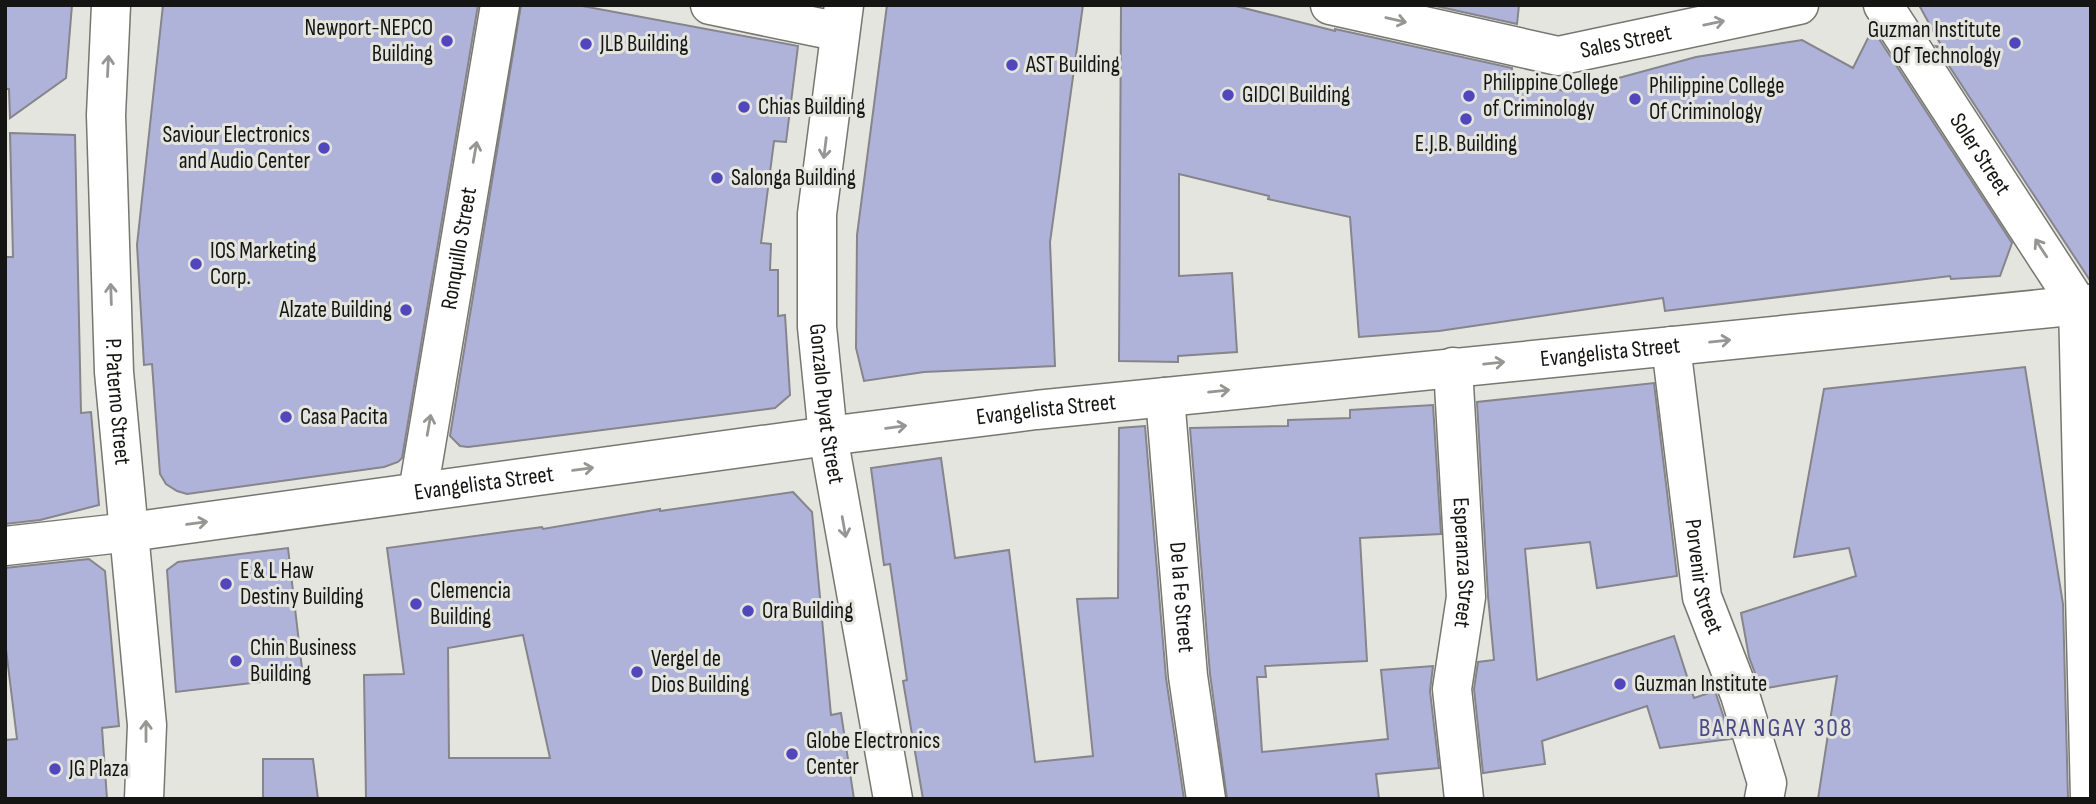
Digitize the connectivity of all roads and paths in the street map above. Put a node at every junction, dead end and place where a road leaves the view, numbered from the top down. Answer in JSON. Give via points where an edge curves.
{"nodes":[{"id":1,"x":110,"y":5,"type":"edge"},
{"id":2,"x":500,"y":5,"type":"edge"},
{"id":3,"x":710,"y":5,"type":"edge"},
{"id":4,"x":1330,"y":5,"type":"edge"},
{"id":5,"x":1800,"y":5,"type":"edge"},
{"id":6,"x":1884,"y":5,"type":"edge"},
{"id":7,"x":842,"y":19,"type":"edge"},
{"id":8,"x":2084,"y":305,"type":"edge"},
{"id":9,"x":1671,"y":346,"type":"junction"},
{"id":10,"x":1453,"y":367,"type":"junction"},
{"id":11,"x":1165,"y":397,"type":"junction"},
{"id":12,"x":828,"y":436,"type":"junction"},
{"id":13,"x":418,"y":492,"type":"junction"},
{"id":14,"x":130,"y":533,"type":"junction"},
{"id":15,"x":5,"y":546,"type":"edge"},
{"id":16,"x":144,"y":799,"type":"edge"},
{"id":17,"x":893,"y":799,"type":"edge"},
{"id":18,"x":1206,"y":799,"type":"edge"},
{"id":19,"x":1464,"y":799,"type":"edge"},
{"id":20,"x":1764,"y":799,"type":"edge"},
{"id":21,"x":2090,"y":799,"type":"edge"}],
"edges":[{"from":14,"to":1,"type":"street","name":"P. Paterno Street","one_way":true,"via":[[113,358],[106,115]]},
{"from":13,"to":2,"type":"street","name":"Ronquillo Street","one_way":true},
{"from":3,"to":7,"type":"street"},
{"from":4,"to":5,"type":"street","name":"Sales Street","one_way":true,"via":[[1558,56]]},
{"from":8,"to":6,"type":"street","name":"Soler Street","one_way":true},
{"from":7,"to":12,"type":"street","name":"Gonzalo Puyat Street","one_way":true,"via":[[817,214],[817,327]]},
{"from":9,"to":8,"type":"street","name":"Evangelista Street","one_way":true},
{"from":8,"to":21,"type":"street"},
{"from":10,"to":9,"type":"street","name":"Evangelista Street","one_way":true},
{"from":9,"to":20,"type":"street","name":"Porvenir Street","via":[[1702,597],[1740,695],[1767,783]]},
{"from":11,"to":10,"type":"street","name":"Evangelista Street","one_way":true},
{"from":10,"to":19,"type":"street","name":"Esperanza Street","via":[[1466,597],[1452,689]]},
{"from":12,"to":11,"type":"street","name":"Evangelista Street","one_way":true},
{"from":11,"to":18,"type":"street","name":"De la Fe Street","via":[[1188,676]]},
{"from":13,"to":12,"type":"street","name":"Evangelista Street","one_way":true},
{"from":12,"to":17,"type":"street","name":"Gonzalo Puyat Street","one_way":true},
{"from":14,"to":13,"type":"street","name":"Evangelista Street","one_way":true},
{"from":14,"to":15,"type":"street","name":"Evangelista Street"},
{"from":16,"to":14,"type":"street","name":"P. Paterno Street","one_way":true,"via":[[146,725]]}]}
